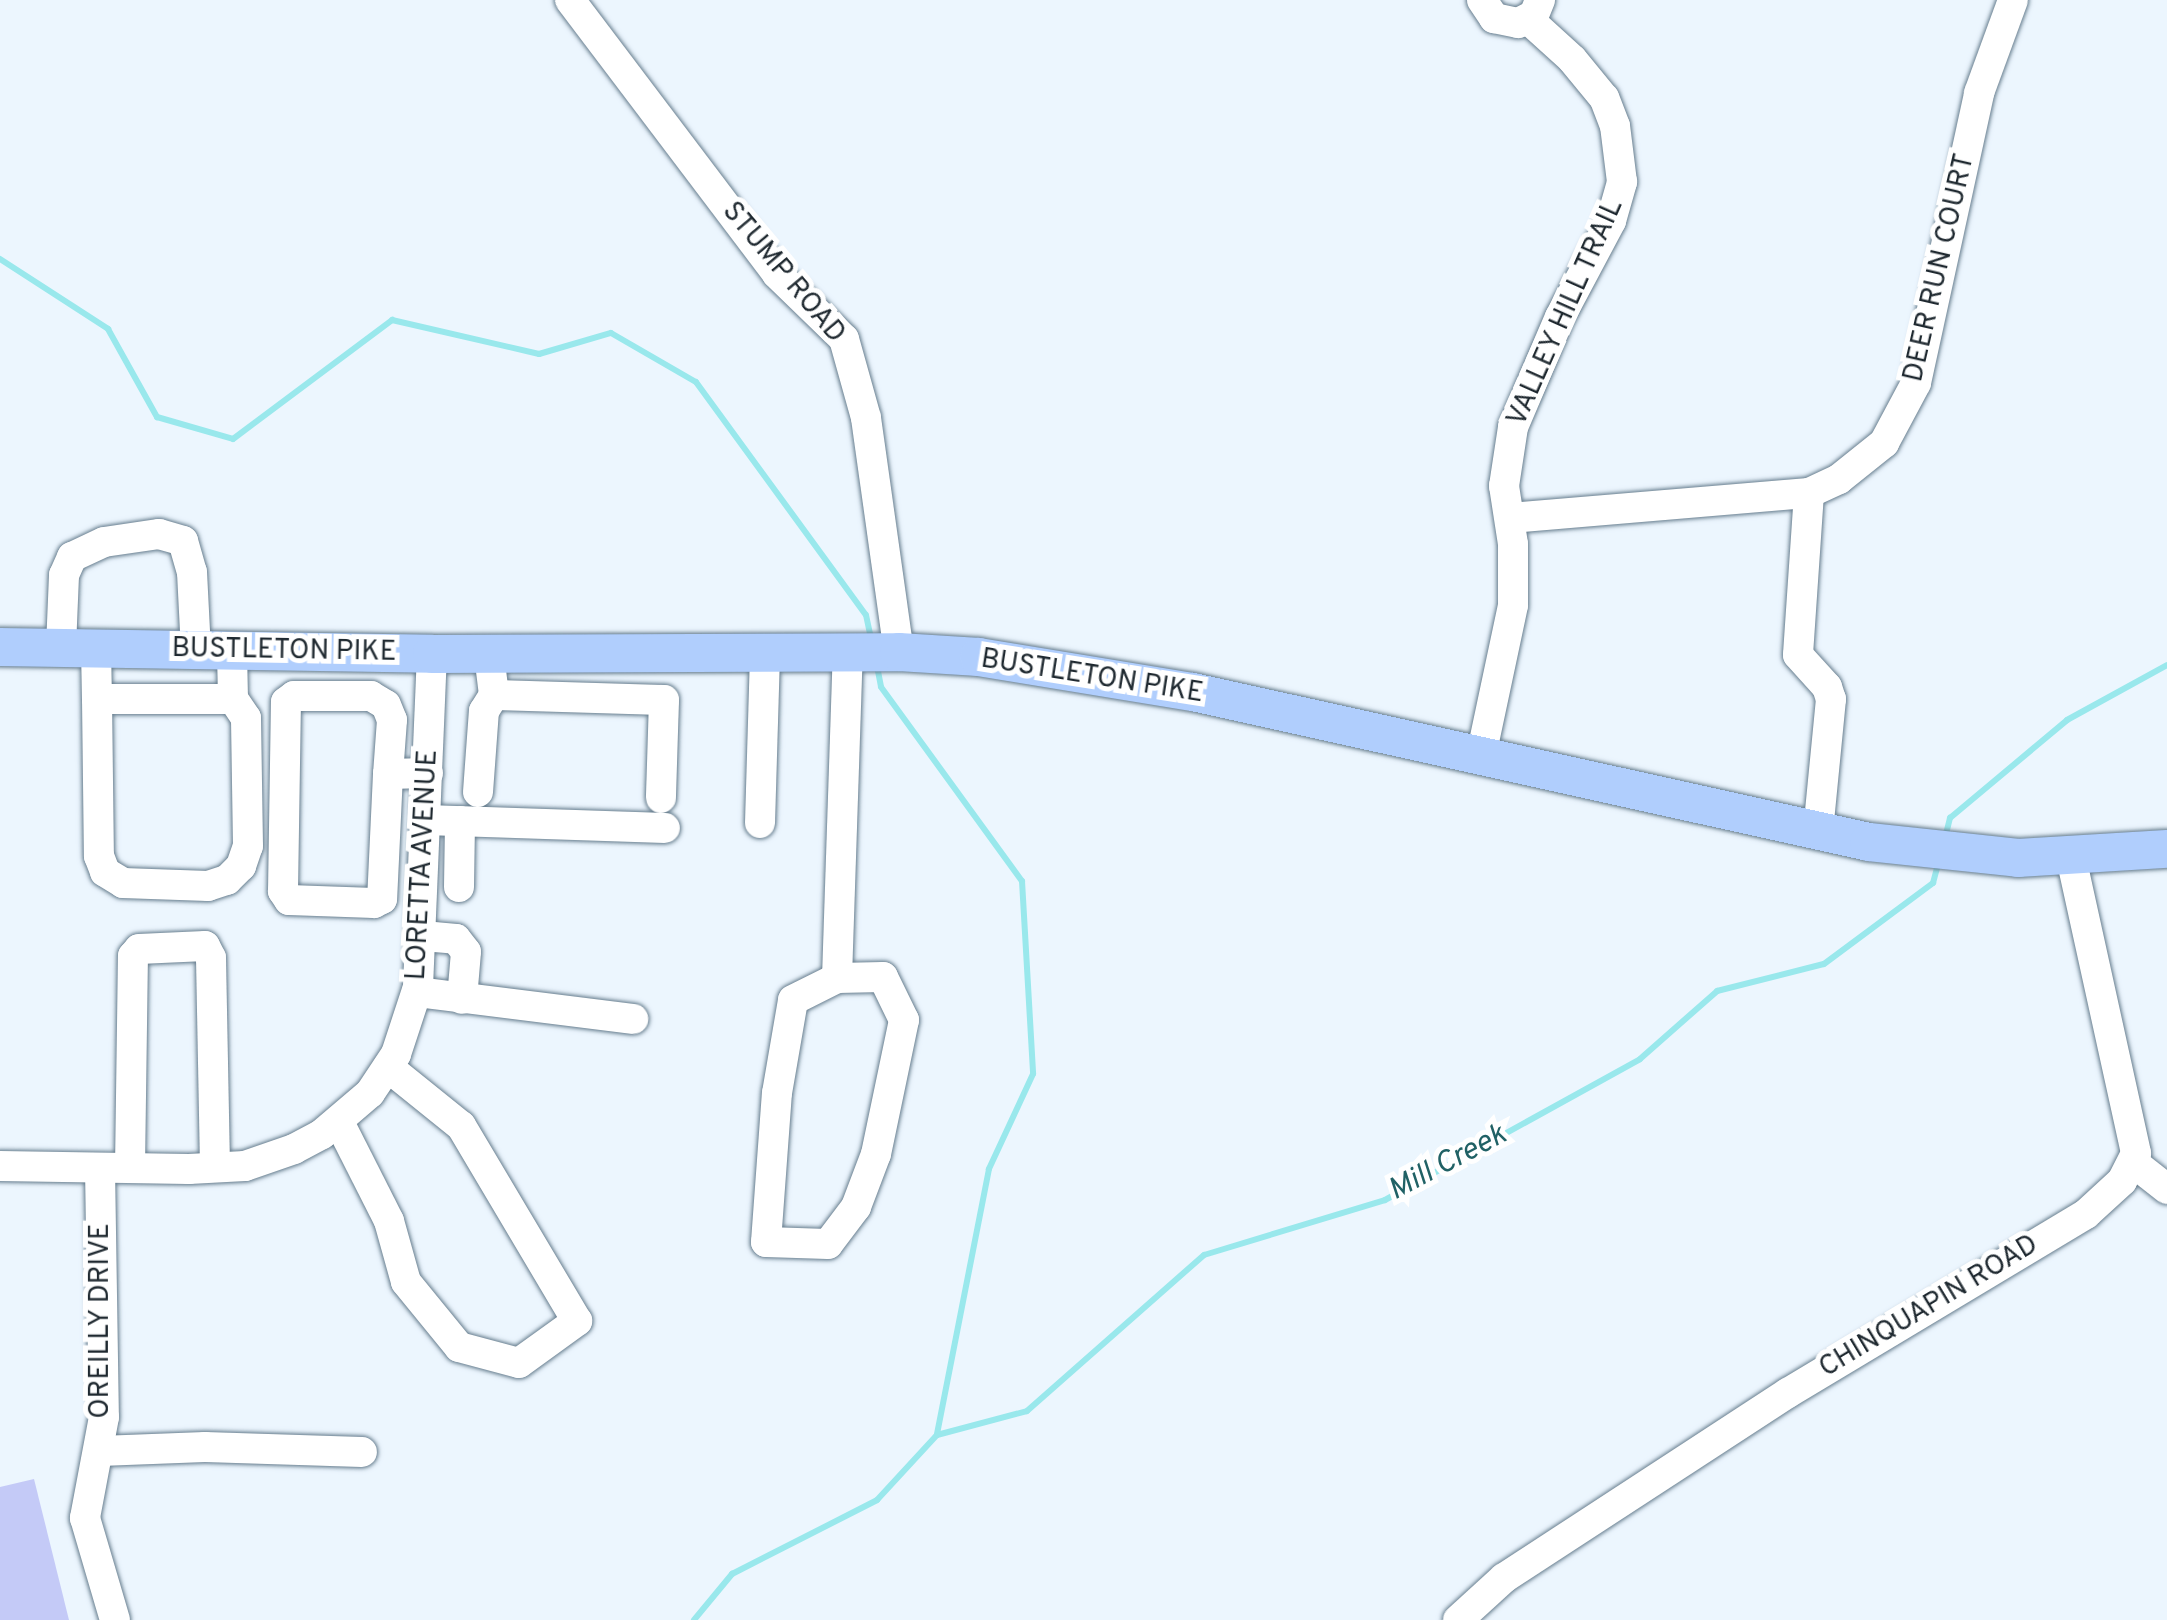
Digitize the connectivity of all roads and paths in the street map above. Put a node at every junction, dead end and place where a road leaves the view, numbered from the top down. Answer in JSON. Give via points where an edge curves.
{"nodes":[{"id":1,"x":570,"y":0,"type":"edge"},
{"id":2,"x":1482,"y":0,"type":"edge"},
{"id":3,"x":2013,"y":0,"type":"edge"},
{"id":4,"x":1534,"y":10,"type":"edge"},
{"id":5,"x":1809,"y":492,"type":"junction"},
{"id":6,"x":1510,"y":518,"type":"junction"},
{"id":7,"x":0,"y":646,"type":"edge"},
{"id":8,"x":78,"y":648,"type":"junction"},
{"id":9,"x":214,"y":650,"type":"junction"},
{"id":10,"x":875,"y":652,"type":"junction"},
{"id":11,"x":765,"y":653,"type":"junction"},
{"id":12,"x":432,"y":654,"type":"junction"},
{"id":13,"x":489,"y":654,"type":"junction"},
{"id":14,"x":649,"y":654,"type":"junction"},
{"id":15,"x":494,"y":695,"type":"junction"},
{"id":16,"x":97,"y":698,"type":"junction"},
{"id":17,"x":645,"y":699,"type":"junction"},
{"id":18,"x":233,"y":700,"type":"junction"},
{"id":19,"x":1481,"y":756,"type":"junction"},
{"id":20,"x":388,"y":774,"type":"junction"},
{"id":21,"x":428,"y":774,"type":"junction"},
{"id":22,"x":478,"y":792,"type":"dead end"},
{"id":23,"x":426,"y":820,"type":"junction"},
{"id":24,"x":460,"y":821,"type":"junction"},
{"id":25,"x":760,"y":823,"type":"dead end"},
{"id":26,"x":1818,"y":832,"type":"junction"},
{"id":27,"x":2167,"y":849,"type":"edge"},
{"id":28,"x":2072,"y":857,"type":"junction"},
{"id":29,"x":458,"y":888,"type":"dead end"},
{"id":30,"x":423,"y":936,"type":"junction"},
{"id":31,"x":837,"y":978,"type":"junction"},
{"id":32,"x":417,"y":992,"type":"junction"},
{"id":33,"x":462,"y":999,"type":"junction"},
{"id":34,"x":634,"y":1019,"type":"dead end"},
{"id":35,"x":388,"y":1068,"type":"junction"},
{"id":36,"x":339,"y":1122,"type":"junction"},
{"id":37,"x":2134,"y":1163,"type":"junction"},
{"id":38,"x":0,"y":1166,"type":"edge"},
{"id":39,"x":115,"y":1168,"type":"junction"},
{"id":40,"x":215,"y":1168,"type":"junction"},
{"id":41,"x":2167,"y":1189,"type":"edge"},
{"id":42,"x":100,"y":1451,"type":"junction"},
{"id":43,"x":362,"y":1452,"type":"dead end"},
{"id":44,"x":115,"y":1620,"type":"edge"},
{"id":45,"x":1458,"y":1620,"type":"edge"}],
"edges":[{"from":1,"to":10,"type":"street","name":"STUMP ROAD","via":[[777,274],[844,339],[866,418]]},
{"from":2,"to":4,"type":"street","name":"VALLEY HILL TRAIL","via":[[1505,24]]},
{"from":3,"to":5,"type":"street","name":"DEER RUN COURT","via":[[1979,93],[1908,405],[1868,460]]},
{"from":4,"to":6,"type":"street","name":"VALLEY HILL TRAIL","via":[[1604,98],[1622,182],[1611,220],[1513,427],[1504,486]]},
{"from":5,"to":6,"type":"street","name":"DEER RUN COURT"},
{"from":5,"to":26,"type":"street","via":[[1798,656],[1831,698]]},
{"from":6,"to":19,"type":"street","name":"VALLEY HILL TRAIL","via":[[1510,636]]},
{"from":7,"to":8,"type":"main road","name":"BUSTLETON PIKE"},
{"from":8,"to":9,"type":"main road","name":"BUSTLETON PIKE"},
{"from":8,"to":9,"type":"street","via":[[64,575],[72,556],[104,542],[159,534],[183,541]]},
{"from":8,"to":16,"type":"street"},
{"from":9,"to":12,"type":"main road","name":"BUSTLETON PIKE"},
{"from":9,"to":18,"type":"street"},
{"from":10,"to":11,"type":"main road","name":"BUSTLETON PIKE"},
{"from":10,"to":19,"type":"main road","name":"BUSTLETON PIKE","via":[[1057,667]]},
{"from":10,"to":31,"type":"street","name":"STUMP ROAD"},
{"from":11,"to":14,"type":"main road","name":"BUSTLETON PIKE"},
{"from":11,"to":25,"type":"street"},
{"from":12,"to":13,"type":"main road","name":"BUSTLETON PIKE"},
{"from":12,"to":21,"type":"street","name":"LORETTA AVENUE"},
{"from":13,"to":14,"type":"main road","name":"BUSTLETON PIKE"},
{"from":13,"to":15,"type":"street"},
{"from":14,"to":17,"type":"street"},
{"from":15,"to":17,"type":"street"},
{"from":15,"to":22,"type":"street","via":[[484,710]]},
{"from":16,"to":18,"type":"street"},
{"from":16,"to":18,"type":"street","via":[[99,856],[105,872],[123,883],[208,886],[241,866],[248,846],[246,718]]},
{"from":17,"to":24,"type":"street","via":[[664,700],[663,813]]},
{"from":19,"to":26,"type":"main road","name":"BUSTLETON PIKE"},
{"from":20,"to":20,"type":"street","via":[[392,720],[386,705],[352,694],[286,702],[282,891],[289,900],[382,899]]},
{"from":20,"to":21,"type":"street"},
{"from":21,"to":23,"type":"street","name":"LORETTA AVENUE"},
{"from":23,"to":24,"type":"street"},
{"from":23,"to":30,"type":"street","name":"LORETTA AVENUE"},
{"from":24,"to":29,"type":"street"},
{"from":26,"to":28,"type":"main road","name":"BUSTLETON PIKE","via":[[1941,851]]},
{"from":27,"to":28,"type":"main road","name":"BUSTLETON PIKE"},
{"from":28,"to":37,"type":"street"},
{"from":30,"to":32,"type":"street","name":"LORETTA AVENUE"},
{"from":30,"to":33,"type":"street","via":[[456,939],[466,952]]},
{"from":31,"to":31,"type":"street","via":[[793,1000],[766,1242],[828,1244],[856,1208],[876,1154],[904,1020],[883,978]]},
{"from":32,"to":33,"type":"street"},
{"from":32,"to":35,"type":"street","name":"LORETTA AVENUE"},
{"from":33,"to":34,"type":"street"},
{"from":35,"to":36,"type":"street","name":"LORETTA AVENUE"},
{"from":35,"to":36,"type":"street","via":[[461,1126],[577,1321],[519,1363],[459,1347],[406,1282],[388,1221]]},
{"from":36,"to":40,"type":"street","name":"LORETTA AVENUE","via":[[294,1150]]},
{"from":37,"to":41,"type":"street"},
{"from":37,"to":45,"type":"street","name":"CHINQUAPIN ROAD","via":[[2086,1214],[1772,1404],[1504,1578]]},
{"from":38,"to":39,"type":"street","name":"LORETTA AVENUE"},
{"from":39,"to":40,"type":"street","name":"LORETTA AVENUE"},
{"from":39,"to":40,"type":"street","name":"OREILLY DRIVE","via":[[134,956],[139,949],[206,946],[212,958]]},
{"from":39,"to":42,"type":"street","name":"OREILLY DRIVE"},
{"from":42,"to":43,"type":"street"},
{"from":42,"to":44,"type":"street","name":"OREILLY DRIVE","via":[[85,1502]]}]}
